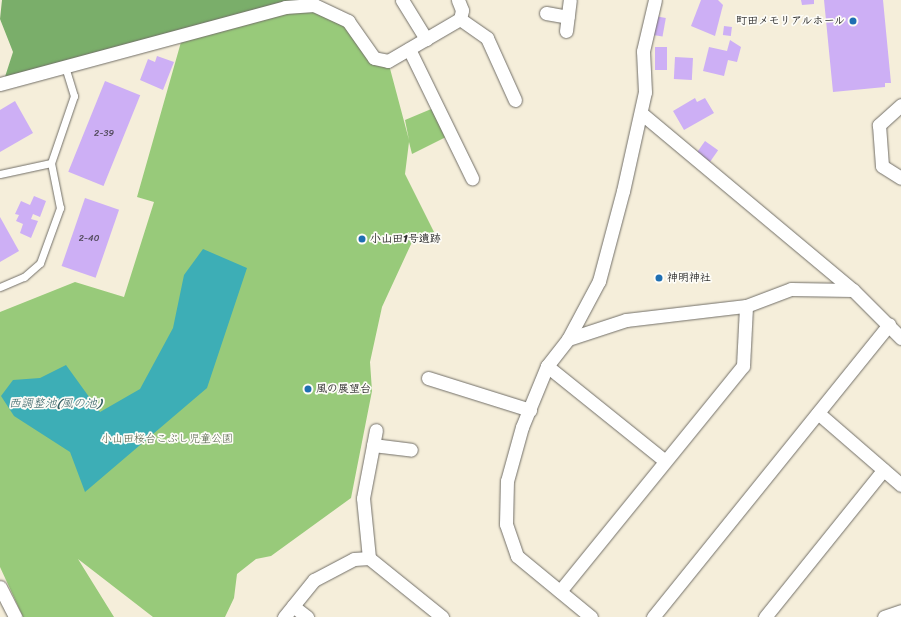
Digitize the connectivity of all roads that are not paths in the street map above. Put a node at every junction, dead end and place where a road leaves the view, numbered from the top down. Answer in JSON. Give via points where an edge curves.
{"nodes":[{"id":1,"x":402,"y":0,"type":"edge"},
{"id":2,"x":458,"y":0,"type":"edge"},
{"id":3,"x":570,"y":0,"type":"edge"},
{"id":4,"x":655,"y":0,"type":"edge"},
{"id":5,"x":546,"y":13,"type":"dead end"},
{"id":6,"x":568,"y":16,"type":"junction"},
{"id":7,"x":460,"y":19,"type":"junction"},
{"id":8,"x":566,"y":31,"type":"dead end"},
{"id":9,"x":426,"y":39,"type":"junction"},
{"id":10,"x":409,"y":49,"type":"junction"},
{"id":11,"x":65,"y":66,"type":"junction"},
{"id":12,"x":0,"y":84,"type":"edge"},
{"id":13,"x":515,"y":100,"type":"dead end"},
{"id":14,"x":901,"y":105,"type":"edge"},
{"id":15,"x":641,"y":113,"type":"junction"},
{"id":16,"x":50,"y":163,"type":"junction"},
{"id":17,"x":0,"y":174,"type":"edge"},
{"id":18,"x":472,"y":178,"type":"dead end"},
{"id":19,"x":901,"y":178,"type":"edge"},
{"id":20,"x":0,"y":287,"type":"edge"},
{"id":21,"x":853,"y":290,"type":"junction"},
{"id":22,"x":746,"y":306,"type":"junction"},
{"id":23,"x":889,"y":324,"type":"junction"},
{"id":24,"x":901,"y":338,"type":"edge"},
{"id":25,"x":568,"y":339,"type":"junction"},
{"id":26,"x":547,"y":366,"type":"junction"},
{"id":27,"x":428,"y":378,"type":"dead end"},
{"id":28,"x":530,"y":410,"type":"junction"},
{"id":29,"x":818,"y":413,"type":"junction"},
{"id":30,"x":376,"y":430,"type":"dead end"},
{"id":31,"x":373,"y":445,"type":"junction"},
{"id":32,"x":411,"y":450,"type":"dead end"},
{"id":33,"x":664,"y":460,"type":"junction"},
{"id":34,"x":883,"y":470,"type":"junction"},
{"id":35,"x":901,"y":485,"type":"edge"},
{"id":36,"x":369,"y":558,"type":"junction"},
{"id":37,"x":0,"y":587,"type":"edge"},
{"id":38,"x":560,"y":591,"type":"junction"},
{"id":39,"x":293,"y":606,"type":"junction"},
{"id":40,"x":901,"y":611,"type":"edge"},
{"id":41,"x":15,"y":617,"type":"edge"},
{"id":42,"x":284,"y":617,"type":"edge"},
{"id":43,"x":307,"y":617,"type":"edge"},
{"id":44,"x":442,"y":617,"type":"edge"},
{"id":45,"x":591,"y":617,"type":"edge"},
{"id":46,"x":653,"y":617,"type":"edge"},
{"id":47,"x":765,"y":617,"type":"edge"},
{"id":48,"x":884,"y":617,"type":"edge"}],
"edges":[{"from":1,"to":9,"type":"street"},
{"from":2,"to":7,"type":"street","via":[[462,10]]},
{"from":3,"to":6,"type":"street"},
{"from":4,"to":15,"type":"street","via":[[643,51],[645,92]]},
{"from":5,"to":6,"type":"street"},
{"from":6,"to":8,"type":"street"},
{"from":7,"to":9,"type":"street"},
{"from":7,"to":13,"type":"street","via":[[486,38]]},
{"from":9,"to":10,"type":"street"},
{"from":10,"to":11,"type":"street","via":[[388,61],[374,58],[348,21],[314,4],[285,7]]},
{"from":10,"to":18,"type":"street"},
{"from":11,"to":12,"type":"street"},
{"from":11,"to":16,"type":"lane","via":[[74,96]]},
{"from":14,"to":19,"type":"street","via":[[879,125],[882,166]]},
{"from":15,"to":21,"type":"street"},
{"from":15,"to":25,"type":"street","via":[[599,281]]},
{"from":16,"to":17,"type":"lane"},
{"from":16,"to":20,"type":"lane","via":[[60,208],[45,255],[24,277]]},
{"from":21,"to":22,"type":"street","via":[[791,289]]},
{"from":21,"to":23,"type":"street"},
{"from":22,"to":25,"type":"street","via":[[626,320]]},
{"from":22,"to":33,"type":"street","via":[[743,366]]},
{"from":23,"to":24,"type":"street"},
{"from":23,"to":29,"type":"street"},
{"from":25,"to":26,"type":"street"},
{"from":26,"to":28,"type":"street"},
{"from":26,"to":33,"type":"street"},
{"from":27,"to":28,"type":"street"},
{"from":28,"to":38,"type":"street","via":[[507,481],[506,524],[517,556]]},
{"from":29,"to":34,"type":"street"},
{"from":29,"to":46,"type":"street"},
{"from":30,"to":31,"type":"street"},
{"from":31,"to":32,"type":"street"},
{"from":31,"to":36,"type":"street","via":[[363,498]]},
{"from":33,"to":38,"type":"street"},
{"from":34,"to":35,"type":"street"},
{"from":34,"to":47,"type":"street"},
{"from":36,"to":39,"type":"street","via":[[354,559],[314,580]]},
{"from":36,"to":44,"type":"street"},
{"from":37,"to":41,"type":"street"},
{"from":38,"to":45,"type":"street"},
{"from":39,"to":42,"type":"street"},
{"from":39,"to":43,"type":"street"},
{"from":40,"to":48,"type":"street"}]}
